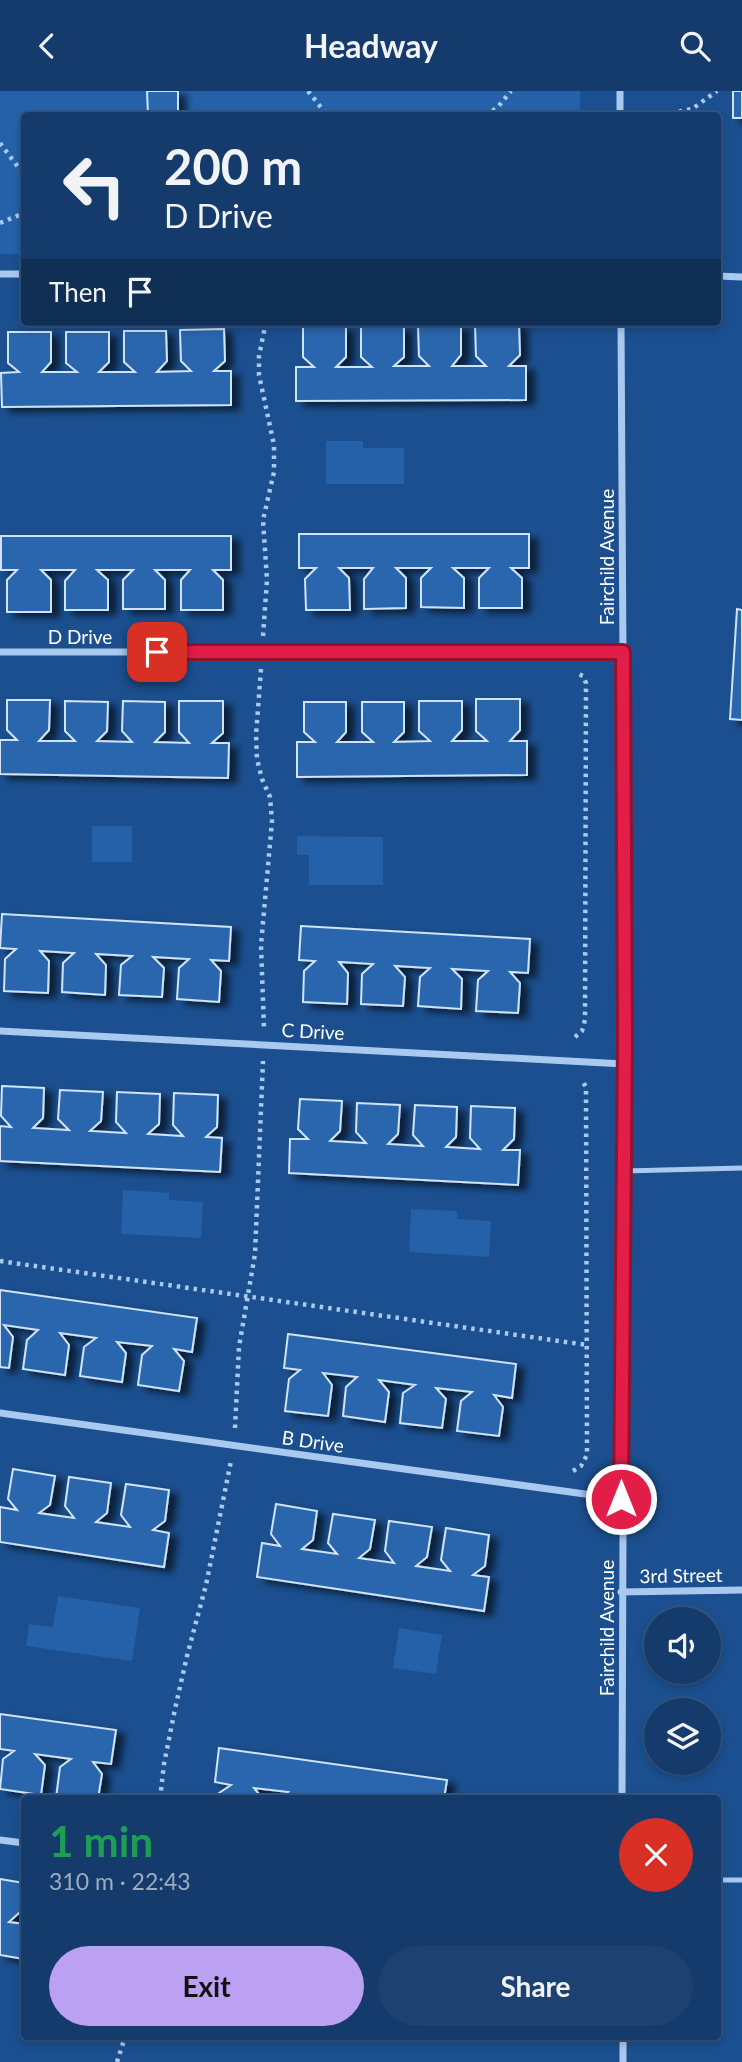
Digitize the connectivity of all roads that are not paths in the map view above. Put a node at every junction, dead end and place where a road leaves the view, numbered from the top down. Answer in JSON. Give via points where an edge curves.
{"nodes":[{"id":1,"x":620,"y":91,"type":"edge"},
{"id":2,"x":621,"y":112,"type":"edge"},
{"id":3,"x":0,"y":274,"type":"edge"},
{"id":4,"x":21,"y":274,"type":"edge"},
{"id":5,"x":721,"y":276,"type":"edge"},
{"id":6,"x":742,"y":277,"type":"edge"},
{"id":7,"x":621,"y":326,"type":"edge"},
{"id":8,"x":0,"y":652,"type":"edge"},
{"id":9,"x":623,"y":652,"type":"junction"},
{"id":10,"x":0,"y":1031,"type":"edge"},
{"id":11,"x":624,"y":1064,"type":"junction"},
{"id":12,"x":742,"y":1168,"type":"edge"},
{"id":13,"x":624,"y":1171,"type":"junction"},
{"id":14,"x":0,"y":1413,"type":"edge"},
{"id":15,"x":621,"y":1499,"type":"junction"},
{"id":16,"x":742,"y":1590,"type":"edge"},
{"id":17,"x":621,"y":1592,"type":"junction"},
{"id":18,"x":622,"y":1795,"type":"edge"},
{"id":19,"x":0,"y":1840,"type":"edge"},
{"id":20,"x":21,"y":1843,"type":"edge"},
{"id":21,"x":721,"y":1880,"type":"edge"},
{"id":22,"x":742,"y":1880,"type":"edge"},
{"id":23,"x":623,"y":2040,"type":"edge"},
{"id":24,"x":623,"y":2062,"type":"edge"}],
"edges":[{"from":1,"to":2,"type":"street"},
{"from":3,"to":4,"type":"street"},
{"from":5,"to":6,"type":"street"},
{"from":7,"to":9,"type":"street","name":"Fairchild Avenue"},
{"from":8,"to":9,"type":"street","name":"D Drive"},
{"from":9,"to":11,"type":"street","name":"Fairchild Avenue"},
{"from":10,"to":11,"type":"street","name":"C Drive"},
{"from":11,"to":13,"type":"street","name":"Fairchild Avenue"},
{"from":12,"to":13,"type":"lane"},
{"from":13,"to":15,"type":"street","name":"Fairchild Avenue"},
{"from":14,"to":15,"type":"street","name":"B Drive"},
{"from":15,"to":17,"type":"street","name":"Fairchild Avenue"},
{"from":16,"to":17,"type":"street","name":"3rd Street"},
{"from":17,"to":18,"type":"street","name":"Fairchild Avenue"},
{"from":19,"to":20,"type":"street"},
{"from":21,"to":22,"type":"lane"},
{"from":23,"to":24,"type":"street"}]}
